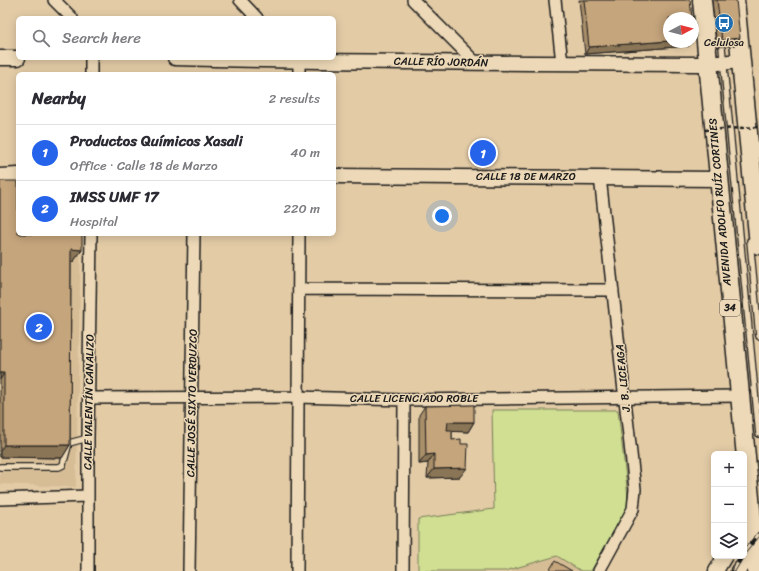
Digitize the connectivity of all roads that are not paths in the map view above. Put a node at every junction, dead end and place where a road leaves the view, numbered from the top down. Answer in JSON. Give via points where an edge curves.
{"nodes":[{"id":1,"x":54,"y":0,"type":"edge"},
{"id":2,"x":240,"y":0,"type":"edge"},
{"id":3,"x":413,"y":0,"type":"edge"},
{"id":4,"x":555,"y":0,"type":"edge"},
{"id":5,"x":702,"y":0,"type":"edge"},
{"id":6,"x":735,"y":0,"type":"edge"},
{"id":7,"x":70,"y":16,"type":"edge"},
{"id":8,"x":255,"y":16,"type":"edge"},
{"id":9,"x":722,"y":47,"type":"edge"},
{"id":10,"x":0,"y":58,"type":"edge"},
{"id":11,"x":16,"y":58,"type":"edge"},
{"id":12,"x":91,"y":60,"type":"edge"},
{"id":13,"x":210,"y":60,"type":"edge"},
{"id":14,"x":476,"y":63,"type":"junction"},
{"id":15,"x":562,"y":63,"type":"junction"},
{"id":16,"x":728,"y":63,"type":"junction"},
{"id":17,"x":298,"y":65,"type":"edge"},
{"id":18,"x":91,"y":72,"type":"edge"},
{"id":19,"x":755,"y":165,"type":"edge"},
{"id":20,"x":0,"y":176,"type":"edge"},
{"id":21,"x":16,"y":176,"type":"edge"},
{"id":22,"x":336,"y":176,"type":"edge"},
{"id":23,"x":600,"y":177,"type":"junction"},
{"id":24,"x":718,"y":179,"type":"junction"},
{"id":25,"x":757,"y":205,"type":"edge"},
{"id":26,"x":91,"y":236,"type":"edge"},
{"id":27,"x":194,"y":236,"type":"edge"},
{"id":28,"x":299,"y":236,"type":"edge"},
{"id":29,"x":754,"y":240,"type":"edge"},
{"id":30,"x":300,"y":289,"type":"junction"},
{"id":31,"x":613,"y":290,"type":"junction"},
{"id":32,"x":759,"y":336,"type":"edge"},
{"id":33,"x":297,"y":396,"type":"junction"},
{"id":34,"x":624,"y":396,"type":"junction"},
{"id":35,"x":739,"y":396,"type":"junction"},
{"id":36,"x":192,"y":397,"type":"junction"},
{"id":37,"x":89,"y":398,"type":"junction"},
{"id":38,"x":404,"y":400,"type":"junction"},
{"id":39,"x":759,"y":434,"type":"edge"},
{"id":40,"x":88,"y":438,"type":"junction"},
{"id":41,"x":0,"y":467,"type":"edge"},
{"id":42,"x":88,"y":496,"type":"junction"},
{"id":43,"x":0,"y":499,"type":"edge"},
{"id":44,"x":748,"y":525,"type":"edge"},
{"id":45,"x":755,"y":551,"type":"junction"},
{"id":46,"x":723,"y":559,"type":"edge"},
{"id":47,"x":88,"y":571,"type":"edge"},
{"id":48,"x":189,"y":571,"type":"edge"},
{"id":49,"x":296,"y":571,"type":"edge"},
{"id":50,"x":403,"y":571,"type":"edge"},
{"id":51,"x":599,"y":571,"type":"edge"},
{"id":52,"x":716,"y":571,"type":"edge"},
{"id":53,"x":738,"y":571,"type":"edge"},
{"id":54,"x":756,"y":571,"type":"edge"}],
"edges":[{"from":1,"to":7,"type":"street"},
{"from":2,"to":8,"type":"street"},
{"from":3,"to":14,"type":"street"},
{"from":4,"to":15,"type":"street"},
{"from":5,"to":16,"type":"main road","name":"AVENIDA ADOLFO RUÍZ CORTINES","number":"34"},
{"from":6,"to":16,"type":"main road","name":"AVENIDA ADOLFO RUÍZ CORTINES","number":"34"},
{"from":9,"to":16,"type":"lane"},
{"from":10,"to":11,"type":"street"},
{"from":12,"to":18,"type":"street"},
{"from":13,"to":17,"type":"street","name":"CALLE RÍO JORDÁN"},
{"from":14,"to":15,"type":"street","name":"CALLE RÍO JORDÁN"},
{"from":14,"to":17,"type":"street","name":"CALLE RÍO JORDÁN","via":[[391,61]]},
{"from":15,"to":16,"type":"street","name":"CALLE RÍO JORDÁN"},
{"from":16,"to":19,"type":"main road","name":"AVENIDA ADOLFO RUÍZ CORTINES","number":"34"},
{"from":16,"to":24,"type":"main road","name":"AVENIDA ADOLFO RUÍZ CORTINES","number":"34"},
{"from":16,"to":39,"type":"lane"},
{"from":19,"to":25,"type":"main road","name":"AVENIDA ADOLFO RUÍZ CORTINES","number":"34"},
{"from":20,"to":21,"type":"street"},
{"from":22,"to":23,"type":"street","name":"CALLE 18 DE MARZO"},
{"from":23,"to":24,"type":"street","name":"CALLE 18 DE MARZO"},
{"from":23,"to":31,"type":"street","name":"J. B. LICEAGA"},
{"from":24,"to":35,"type":"main road","name":"AVENIDA ADOLFO RUÍZ CORTINES","number":"34"},
{"from":25,"to":29,"type":"main road","name":"AVENIDA ADOLFO RUÍZ CORTINES","number":"34"},
{"from":26,"to":37,"type":"street","name":"CALLE VALENTÍN CANALIZO"},
{"from":27,"to":36,"type":"street","name":"CALLE JOSÉ SIXTO VERDUZCO"},
{"from":28,"to":30,"type":"street"},
{"from":29,"to":32,"type":"lane"},
{"from":30,"to":31,"type":"street"},
{"from":30,"to":33,"type":"street"},
{"from":31,"to":34,"type":"street","name":"J. B. LICEAGA"},
{"from":33,"to":36,"type":"street","name":"CALLE LICENCIADO ROBLE"},
{"from":33,"to":38,"type":"street","name":"CALLE LICENCIADO ROBLE"},
{"from":33,"to":49,"type":"street"},
{"from":34,"to":35,"type":"street","name":"CALLE LICENCIADO ROBLE"},
{"from":34,"to":38,"type":"street","name":"CALLE LICENCIADO ROBLE"},
{"from":34,"to":51,"type":"street","name":"J. B. LICEAGA","via":[[635,479],[635,499],[625,525]]},
{"from":35,"to":44,"type":"main road","name":"AVENIDA ADOLFO RUÍZ CORTINES","number":"34"},
{"from":36,"to":37,"type":"street","name":"CALLE LICENCIADO ROBLE"},
{"from":36,"to":48,"type":"street","name":"CALLE JOSÉ SIXTO VERDUZCO"},
{"from":37,"to":40,"type":"street","name":"CALLE VALENTÍN CANALIZO"},
{"from":38,"to":50,"type":"street"},
{"from":40,"to":41,"type":"lane","via":[[69,442],[64,465],[59,467]]},
{"from":40,"to":42,"type":"street","name":"CALLE VALENTÍN CANALIZO"},
{"from":42,"to":43,"type":"street"},
{"from":42,"to":47,"type":"street","name":"CALLE VALENTÍN CANALIZO"},
{"from":44,"to":45,"type":"main road","name":"AVENIDA ADOLFO RUÍZ CORTINES","number":"34"},
{"from":45,"to":53,"type":"street"},
{"from":45,"to":54,"type":"main road","name":"AVENIDA ADOLFO RUÍZ CORTINES","number":"34"},
{"from":46,"to":52,"type":"street"}]}
